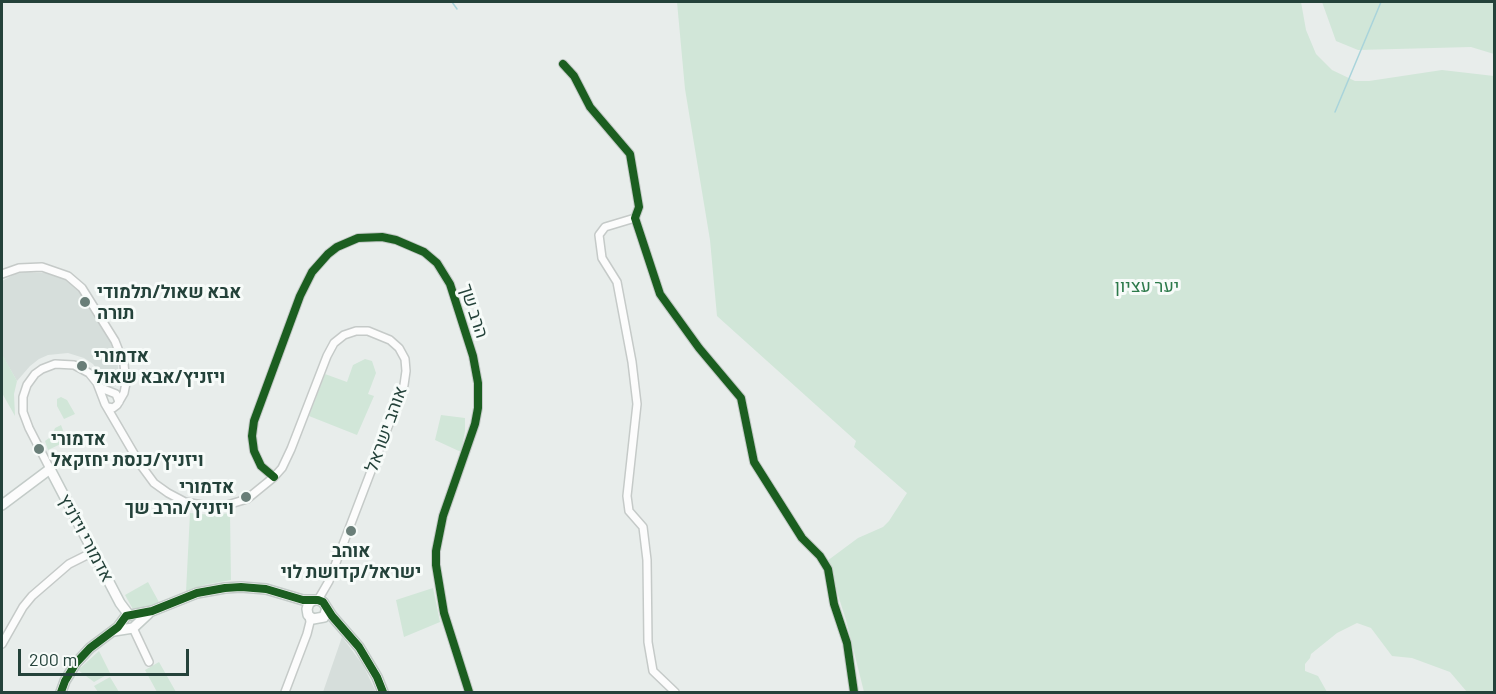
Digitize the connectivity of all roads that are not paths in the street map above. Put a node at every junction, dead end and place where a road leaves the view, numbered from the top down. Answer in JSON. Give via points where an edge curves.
{"nodes":[{"id":1,"x":563,"y":64,"type":"dead end"},
{"id":2,"x":635,"y":218,"type":"junction"},
{"id":3,"x":2,"y":274,"type":"edge"},
{"id":4,"x":126,"y":378,"type":"junction"},
{"id":5,"x":97,"y":383,"type":"junction"},
{"id":6,"x":112,"y":393,"type":"junction"},
{"id":7,"x":106,"y":404,"type":"junction"},
{"id":8,"x":118,"y":404,"type":"junction"},
{"id":9,"x":118,"y":424,"type":"junction"},
{"id":10,"x":50,"y":469,"type":"junction"},
{"id":11,"x":274,"y":477,"type":"junction"},
{"id":12,"x":2,"y":505,"type":"edge"},
{"id":13,"x":93,"y":552,"type":"junction"},
{"id":14,"x":290,"y":596,"type":"junction"},
{"id":15,"x":321,"y":603,"type":"junction"},
{"id":16,"x":308,"y":613,"type":"junction"},
{"id":17,"x":320,"y":619,"type":"junction"},
{"id":18,"x":129,"y":621,"type":"junction"},
{"id":19,"x":345,"y":631,"type":"junction"},
{"id":20,"x":307,"y":634,"type":"junction"},
{"id":21,"x":2,"y":645,"type":"edge"},
{"id":22,"x":150,"y":662,"type":"dead end"},
{"id":23,"x":61,"y":693,"type":"edge"},
{"id":24,"x":285,"y":693,"type":"edge"},
{"id":25,"x":383,"y":693,"type":"edge"},
{"id":26,"x":469,"y":693,"type":"edge"},
{"id":27,"x":675,"y":693,"type":"edge"},
{"id":28,"x":854,"y":693,"type":"edge"}],
"edges":[{"from":1,"to":2,"type":"street","via":[[590,107],[630,154],[639,207]]},
{"from":2,"to":27,"type":"street","via":[[605,227],[599,235],[602,258],[617,282],[632,362],[637,404],[627,496],[628,511],[644,527],[648,642],[653,671]]},
{"from":2,"to":28,"type":"street","via":[[660,294],[741,398],[754,462],[802,538],[828,569],[847,643]]},
{"from":3,"to":4,"type":"street","via":[[42,267],[76,281],[115,340]]},
{"from":4,"to":6,"type":"street","via":[[122,388]]},
{"from":4,"to":8,"type":"street"},
{"from":5,"to":6,"type":"street","name":"אדמורי ויז'ניץ"},
{"from":5,"to":7,"type":"street"},
{"from":5,"to":10,"type":"street","name":"אדמורי ויז'ניץ","via":[[84,370],[61,363],[42,369],[27,385],[23,412]]},
{"from":6,"to":7,"type":"street","via":[[106,394]]},
{"from":6,"to":8,"type":"street","via":[[118,396]]},
{"from":7,"to":8,"type":"street","via":[[113,408]]},
{"from":7,"to":9,"type":"street"},
{"from":8,"to":9,"type":"street"},
{"from":9,"to":11,"type":"street","via":[[154,483],[186,502],[235,504]]},
{"from":10,"to":12,"type":"street"},
{"from":10,"to":13,"type":"street","name":"אדמורי ויז'ניץ"},
{"from":11,"to":15,"type":"street","name":"אוהב ישראל","via":[[291,449],[334,343],[344,335],[368,331],[380,334],[399,348],[405,359],[404,385]]},
{"from":11,"to":26,"type":"street","name":"הרב שך","via":[[261,466],[254,452],[254,421],[312,272],[337,247],[358,238],[396,240],[424,252],[437,263],[450,284],[478,383],[476,424],[443,516],[436,550],[444,613]]},
{"from":13,"to":18,"type":"street","name":"אדמורי ויז'ניץ"},
{"from":13,"to":21,"type":"street","via":[[69,564],[30,599]]},
{"from":14,"to":15,"type":"street"},
{"from":14,"to":16,"type":"street"},
{"from":14,"to":18,"type":"street","via":[[256,588],[225,588],[184,597]]},
{"from":15,"to":16,"type":"street","via":[[309,603]]},
{"from":15,"to":17,"type":"street","via":[[327,613]]},
{"from":15,"to":19,"type":"street"},
{"from":16,"to":17,"type":"street","via":[[313,619]]},
{"from":16,"to":20,"type":"street"},
{"from":17,"to":19,"type":"street"},
{"from":17,"to":20,"type":"street"},
{"from":18,"to":22,"type":"street"},
{"from":18,"to":23,"type":"street","via":[[75,663]]},
{"from":19,"to":25,"type":"street","via":[[367,659]]},
{"from":20,"to":24,"type":"street"}]}
